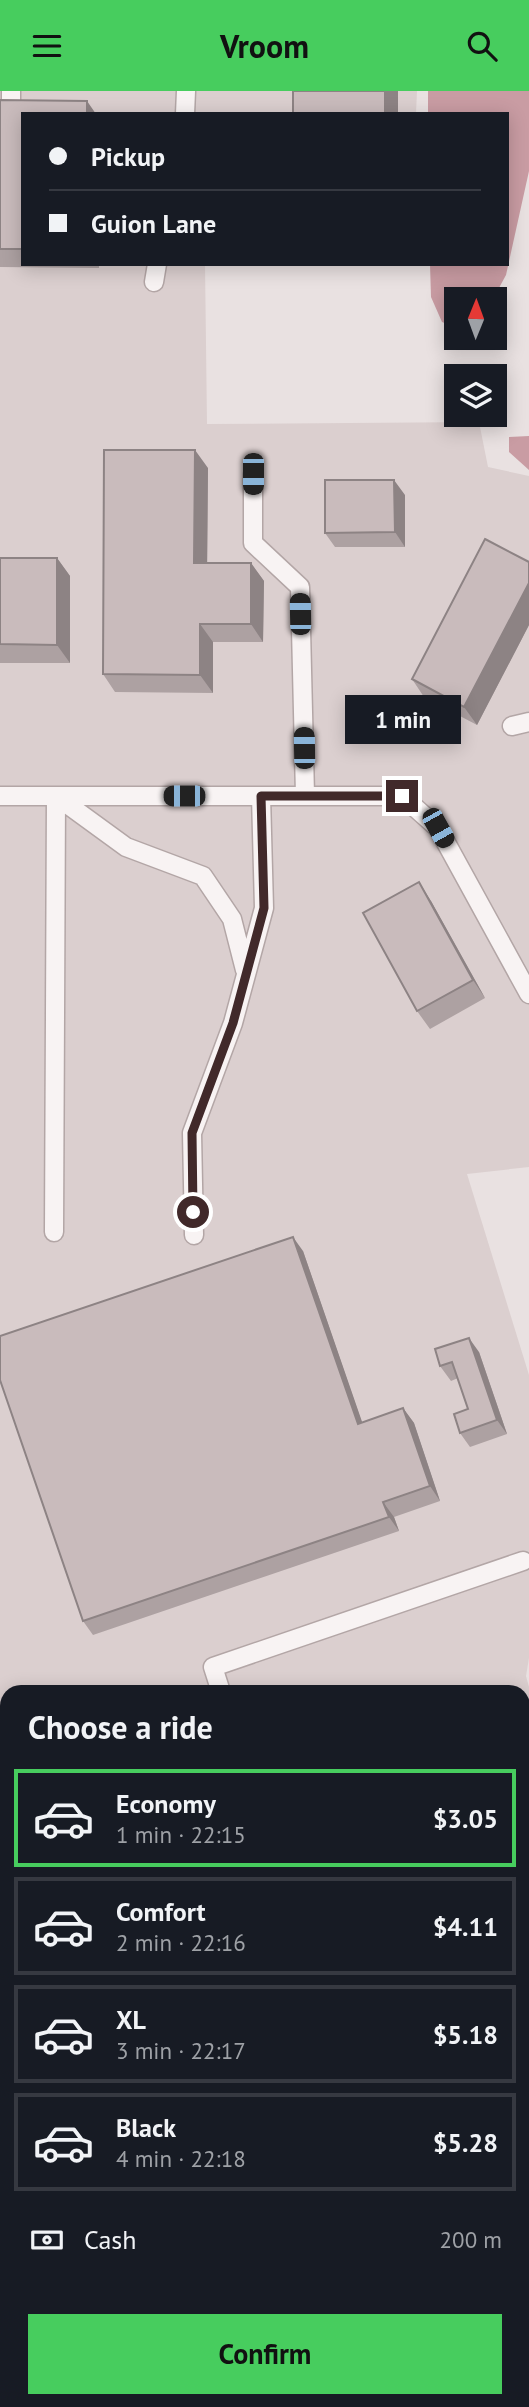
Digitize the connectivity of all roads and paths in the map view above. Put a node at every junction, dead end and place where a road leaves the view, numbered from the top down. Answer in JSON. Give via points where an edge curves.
{"nodes":[{"id":1,"x":186,"y":91,"type":"edge"},
{"id":2,"x":185,"y":112,"type":"edge"},
{"id":3,"x":253,"y":474,"type":"dead end"},
{"id":4,"x":305,"y":795,"type":"junction"},
{"id":5,"x":0,"y":796,"type":"edge"},
{"id":6,"x":56,"y":796,"type":"junction"},
{"id":7,"x":261,"y":796,"type":"junction"},
{"id":8,"x":246,"y":973,"type":"junction"},
{"id":9,"x":529,"y":993,"type":"edge"},
{"id":10,"x":54,"y":1232,"type":"dead end"},
{"id":11,"x":194,"y":1235,"type":"dead end"},
{"id":12,"x":523,"y":1561,"type":"dead end"},
{"id":13,"x":219,"y":1685,"type":"edge"}],
"edges":[{"from":1,"to":2,"type":"street"},
{"from":3,"to":4,"type":"street","via":[[253,543],[300,587]]},
{"from":4,"to":7,"type":"street"},
{"from":4,"to":9,"type":"street","via":[[402,796],[438,828]]},
{"from":5,"to":6,"type":"street"},
{"from":6,"to":7,"type":"street"},
{"from":6,"to":8,"type":"street","via":[[126,847],[203,876],[232,919]]},
{"from":6,"to":10,"type":"street"},
{"from":7,"to":8,"type":"street","via":[[264,908]]},
{"from":8,"to":11,"type":"street","via":[[233,1023],[192,1133]]},
{"from":12,"to":13,"type":"street","via":[[213,1667]]}]}
